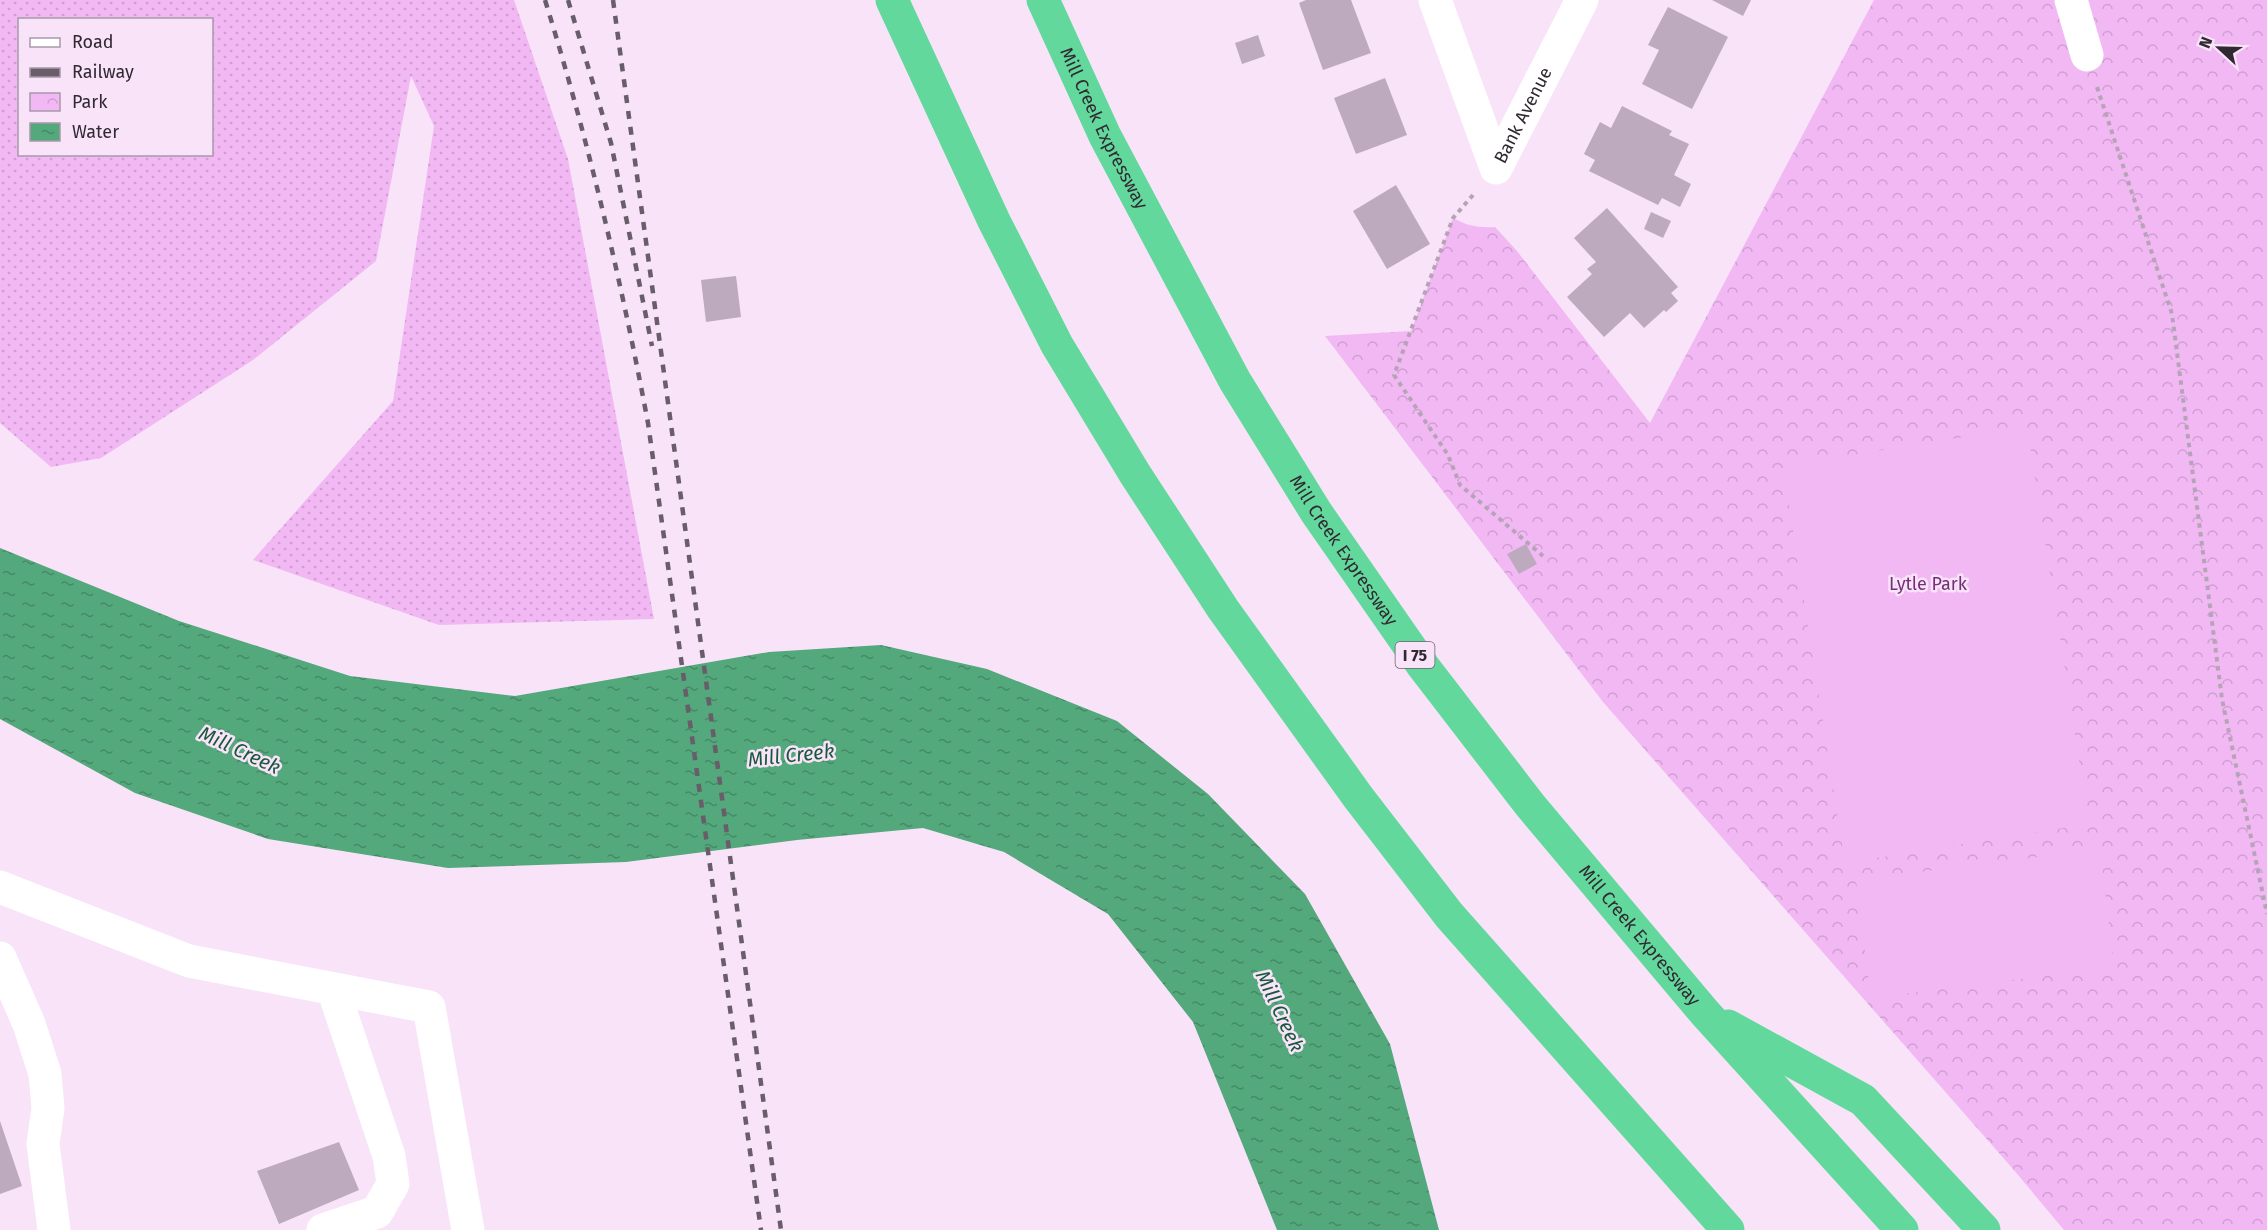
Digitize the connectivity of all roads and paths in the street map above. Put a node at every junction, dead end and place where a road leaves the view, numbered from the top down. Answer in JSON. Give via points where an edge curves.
{"nodes":[{"id":1,"x":892,"y":0,"type":"edge"},
{"id":2,"x":1043,"y":0,"type":"edge"},
{"id":3,"x":1435,"y":0,"type":"edge"},
{"id":4,"x":1582,"y":0,"type":"edge"},
{"id":5,"x":2071,"y":0,"type":"edge"},
{"id":6,"x":2087,"y":55,"type":"joint"},
{"id":7,"x":1496,"y":168,"type":"junction"},
{"id":8,"x":1544,"y":556,"type":"dead end"},
{"id":9,"x":0,"y":887,"type":"edge"},
{"id":10,"x":2267,"y":914,"type":"edge"},
{"id":11,"x":0,"y":958,"type":"edge"},
{"id":12,"x":333,"y":989,"type":"junction"},
{"id":13,"x":1705,"y":1013,"type":"junction"},
{"id":14,"x":54,"y":1230,"type":"edge"},
{"id":15,"x":323,"y":1230,"type":"edge"},
{"id":16,"x":468,"y":1230,"type":"edge"},
{"id":17,"x":1728,"y":1230,"type":"edge"},
{"id":18,"x":1902,"y":1230,"type":"edge"},
{"id":19,"x":1984,"y":1230,"type":"edge"}],
"edges":[{"from":1,"to":17,"type":"highway","via":[[989,210],[1057,345],[1223,609],[1449,915]]},
{"from":2,"to":13,"type":"highway","name":"Mill Creek Expressway","number":"I 75","via":[[1105,136],[1235,381],[1316,512],[1423,666],[1530,805]]},
{"from":3,"to":7,"type":"street","name":"Bank Avenue"},
{"from":4,"to":7,"type":"street","name":"Bank Avenue"},
{"from":5,"to":6,"type":"street"},
{"from":6,"to":10,"type":"path","via":[[2172,314],[2222,699]]},
{"from":7,"to":8,"type":"path","via":[[1453,218],[1394,375],[1448,455],[1460,485]]},
{"from":9,"to":12,"type":"street","via":[[189,961]]},
{"from":11,"to":14,"type":"street","via":[[29,1024],[45,1074],[48,1108],[43,1144]]},
{"from":12,"to":15,"type":"street","via":[[389,1156],[393,1184],[377,1212]]},
{"from":12,"to":16,"type":"street","via":[[429,1007]]},
{"from":13,"to":18,"type":"highway","name":"Mill Creek Expressway","number":"I 75"},
{"from":13,"to":19,"type":"highway","via":[[1863,1100]]}]}
